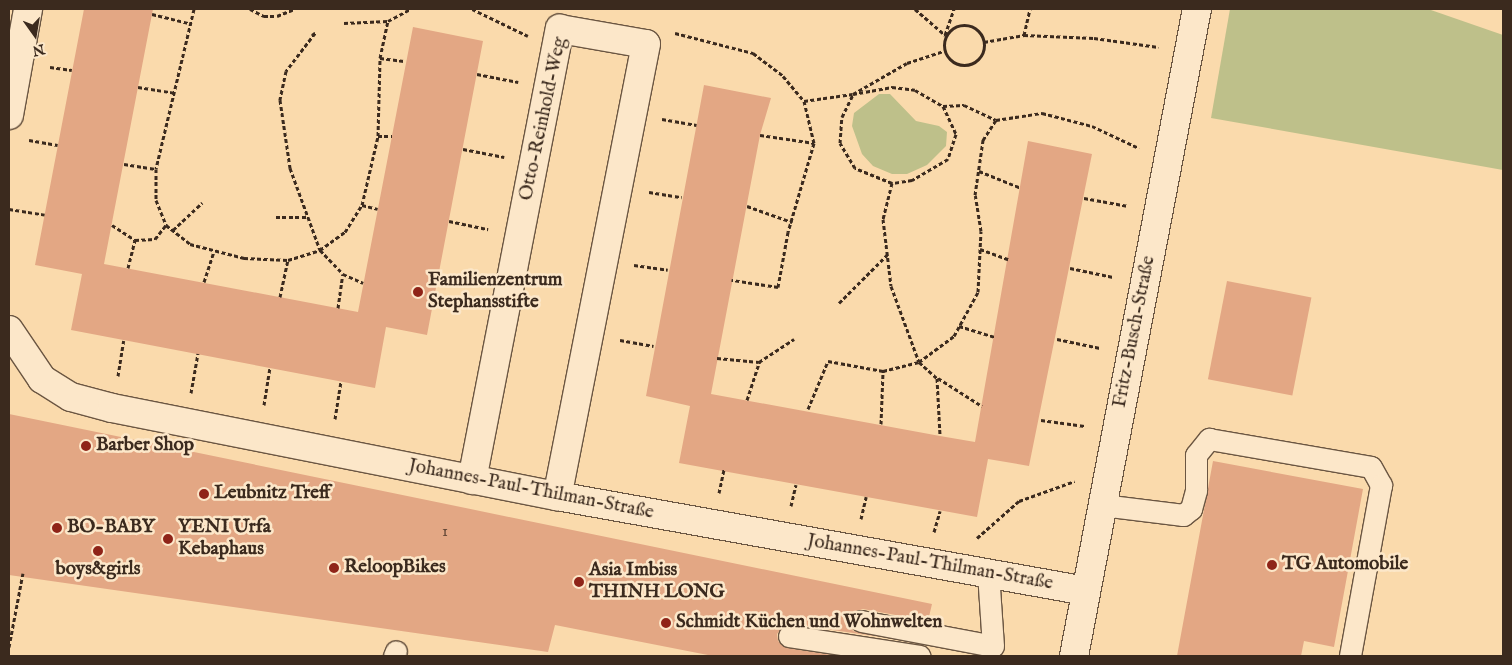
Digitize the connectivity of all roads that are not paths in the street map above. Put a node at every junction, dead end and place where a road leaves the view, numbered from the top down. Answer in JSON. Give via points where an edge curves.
{"nodes":[{"id":1,"x":28,"y":9,"type":"edge"},
{"id":2,"x":1197,"y":9,"type":"edge"},
{"id":3,"x":9,"y":115,"type":"edge"},
{"id":4,"x":9,"y":330,"type":"edge"},
{"id":5,"x":472,"y":480,"type":"junction"},
{"id":6,"x":557,"y":496,"type":"junction"},
{"id":7,"x":1102,"y":505,"type":"junction"},
{"id":8,"x":988,"y":573,"type":"junction"},
{"id":9,"x":1086,"y":591,"type":"junction"},
{"id":10,"x":861,"y":621,"type":"dead end"},
{"id":11,"x":789,"y":636,"type":"dead end"},
{"id":12,"x":995,"y":651,"type":"edge"},
{"id":13,"x":919,"y":656,"type":"edge"},
{"id":14,"x":1074,"y":656,"type":"edge"},
{"id":15,"x":1350,"y":656,"type":"edge"}],
"edges":[{"from":1,"to":3,"type":"street"},
{"from":2,"to":7,"type":"street","name":"Fritz-Busch-Straße"},
{"from":4,"to":5,"type":"street","name":"Johannes-Paul-Thilman-Straße","via":[[42,379],[71,397]]},
{"from":5,"to":6,"type":"street","name":"Johannes-Paul-Thilman-Straße"},
{"from":5,"to":6,"type":"street","name":"Otto-Reinhold-Weg","via":[[560,29],[646,44]]},
{"from":6,"to":8,"type":"street","name":"Johannes-Paul-Thilman-Straße"},
{"from":7,"to":9,"type":"street","name":"Fritz-Busch-Straße"},
{"from":7,"to":15,"type":"lane","via":[[1183,516],[1191,509],[1196,490],[1196,454],[1209,439],[1371,467],[1381,485]]},
{"from":8,"to":9,"type":"street","name":"Johannes-Paul-Thilman-Straße"},
{"from":8,"to":12,"type":"lane"},
{"from":9,"to":14,"type":"street","name":"Fritz-Busch-Straße"},
{"from":10,"to":12,"type":"lane"},
{"from":11,"to":13,"type":"lane"}]}
